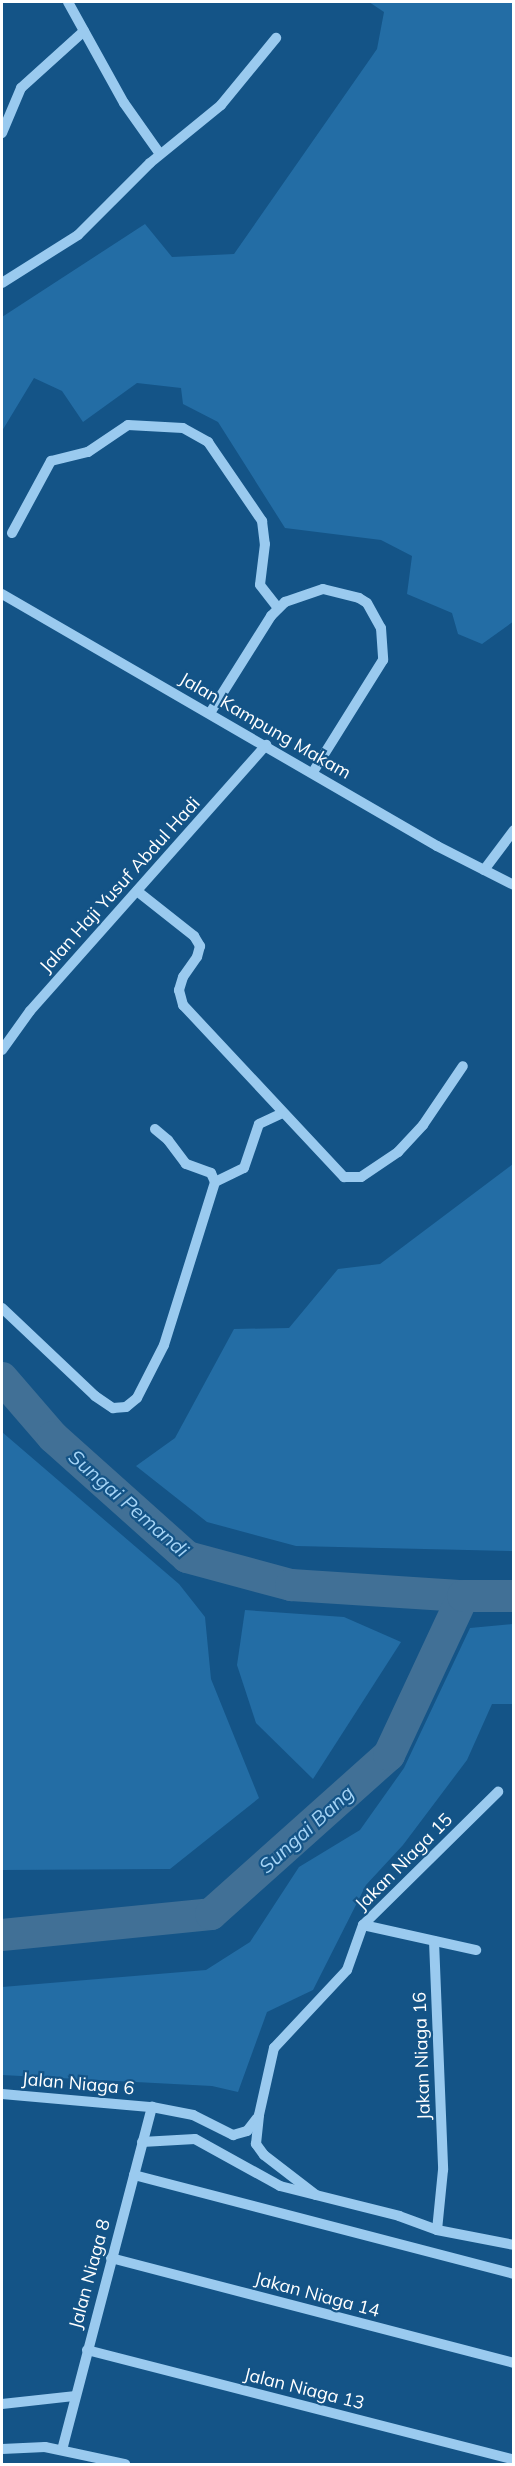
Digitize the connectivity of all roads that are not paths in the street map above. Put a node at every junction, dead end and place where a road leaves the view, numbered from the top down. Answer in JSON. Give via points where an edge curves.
{"nodes":[{"id":1,"x":68,"y":2,"type":"edge"},
{"id":2,"x":84,"y":31,"type":"junction"},
{"id":3,"x":276,"y":38,"type":"dead end"},
{"id":4,"x":2,"y":133,"type":"edge"},
{"id":5,"x":160,"y":154,"type":"junction"},
{"id":6,"x":2,"y":283,"type":"edge"},
{"id":7,"x":12,"y":533,"type":"dead end"},
{"id":8,"x":2,"y":594,"type":"edge"},
{"id":9,"x":278,"y":608,"type":"junction"},
{"id":10,"x":210,"y":713,"type":"junction"},
{"id":11,"x":266,"y":745,"type":"junction"},
{"id":12,"x":313,"y":771,"type":"junction"},
{"id":13,"x":513,"y":830,"type":"edge"},
{"id":14,"x":484,"y":870,"type":"junction"},
{"id":15,"x":513,"y":885,"type":"edge"},
{"id":16,"x":137,"y":891,"type":"junction"},
{"id":17,"x":2,"y":1050,"type":"edge"},
{"id":18,"x":463,"y":1066,"type":"dead end"},
{"id":19,"x":283,"y":1113,"type":"junction"},
{"id":20,"x":155,"y":1129,"type":"dead end"},
{"id":21,"x":215,"y":1182,"type":"junction"},
{"id":22,"x":2,"y":1308,"type":"edge"},
{"id":23,"x":498,"y":1792,"type":"dead end"},
{"id":24,"x":363,"y":1925,"type":"junction"},
{"id":25,"x":434,"y":1941,"type":"junction"},
{"id":26,"x":476,"y":1950,"type":"dead end"},
{"id":27,"x":2,"y":2094,"type":"edge"},
{"id":28,"x":152,"y":2107,"type":"junction"},
{"id":29,"x":259,"y":2115,"type":"junction"},
{"id":30,"x":142,"y":2142,"type":"junction"},
{"id":31,"x":134,"y":2175,"type":"junction"},
{"id":32,"x":316,"y":2195,"type":"junction"},
{"id":33,"x":437,"y":2230,"type":"junction"},
{"id":34,"x":513,"y":2245,"type":"edge"},
{"id":35,"x":111,"y":2258,"type":"junction"},
{"id":36,"x":513,"y":2274,"type":"edge"},
{"id":37,"x":87,"y":2350,"type":"junction"},
{"id":38,"x":513,"y":2363,"type":"edge"},
{"id":39,"x":74,"y":2396,"type":"junction"},
{"id":40,"x":2,"y":2404,"type":"edge"},
{"id":41,"x":2,"y":2449,"type":"edge"},
{"id":42,"x":62,"y":2450,"type":"junction"},
{"id":43,"x":513,"y":2460,"type":"edge"},
{"id":44,"x":125,"y":2464,"type":"edge"}],
"edges":[{"from":1,"to":2,"type":"street"},
{"from":2,"to":4,"type":"street","via":[[21,88]]},
{"from":2,"to":5,"type":"street","via":[[124,103]]},
{"from":3,"to":5,"type":"street","via":[[221,105]]},
{"from":5,"to":6,"type":"street","via":[[78,235]]},
{"from":7,"to":9,"type":"street","via":[[51,461],[88,452],[128,425],[183,428],[208,442],[262,521],[265,544],[260,585]]},
{"from":8,"to":10,"type":"street","name":"Jalan Kampung Makam"},
{"from":9,"to":10,"type":"street"},
{"from":9,"to":12,"type":"street","via":[[310,592],[336,590],[367,603],[381,628],[384,649],[379,671]]},
{"from":10,"to":11,"type":"street","name":"Jalan Kampung Makam"},
{"from":11,"to":12,"type":"street","name":"Jalan Kampung Makam"},
{"from":11,"to":16,"type":"street","name":"Jalan Haji Yusuf Abdul Hadi"},
{"from":12,"to":14,"type":"street","name":"Jalan Kampung Makam"},
{"from":13,"to":14,"type":"street"},
{"from":14,"to":15,"type":"street","name":"Jalan Kampung Makam"},
{"from":16,"to":17,"type":"street","name":"Jalan Haji Yusuf Abdul Hadi","via":[[30,1011]]},
{"from":16,"to":19,"type":"street","via":[[194,936],[200,946],[179,990],[183,1005]]},
{"from":18,"to":19,"type":"street","via":[[423,1125],[404,1145],[378,1167],[355,1179],[339,1174]]},
{"from":19,"to":21,"type":"street","via":[[259,1124],[243,1168]]},
{"from":20,"to":21,"type":"street","via":[[186,1164],[211,1173]]},
{"from":21,"to":22,"type":"street","via":[[164,1346],[137,1398],[126,1407],[113,1408],[94,1396]]},
{"from":23,"to":24,"type":"street","name":"Jakan Niaga 15"},
{"from":24,"to":25,"type":"street"},
{"from":24,"to":29,"type":"street","name":"Jakan Niaga 15","via":[[347,1970],[274,2048]]},
{"from":25,"to":26,"type":"street"},
{"from":25,"to":33,"type":"street","name":"Jakan Niaga 16","via":[[443,2170]]},
{"from":27,"to":28,"type":"street","name":"Jalan Niaga 6"},
{"from":28,"to":29,"type":"street","name":"Jalan Niaga 6","via":[[193,2115],[233,2135],[247,2131]]},
{"from":28,"to":30,"type":"street","name":"Jalan Niaga 8"},
{"from":29,"to":32,"type":"street","name":"Jakan Niaga 15","via":[[259,2150]]},
{"from":30,"to":31,"type":"street","name":"Jalan Niaga 8"},
{"from":30,"to":32,"type":"street","via":[[195,2139],[280,2186]]},
{"from":31,"to":35,"type":"street","name":"Jalan Niaga 8"},
{"from":31,"to":36,"type":"street"},
{"from":32,"to":33,"type":"street"},
{"from":33,"to":34,"type":"street"},
{"from":35,"to":37,"type":"street","name":"Jalan Niaga 8"},
{"from":35,"to":38,"type":"street","name":"Jakan Niaga 14"},
{"from":37,"to":39,"type":"street","name":"Jalan Niaga 8"},
{"from":37,"to":43,"type":"street","name":"Jalan Niaga 13"},
{"from":39,"to":40,"type":"street"},
{"from":39,"to":42,"type":"street","name":"Jalan Niaga 8"},
{"from":41,"to":42,"type":"street"},
{"from":42,"to":44,"type":"street"}]}
